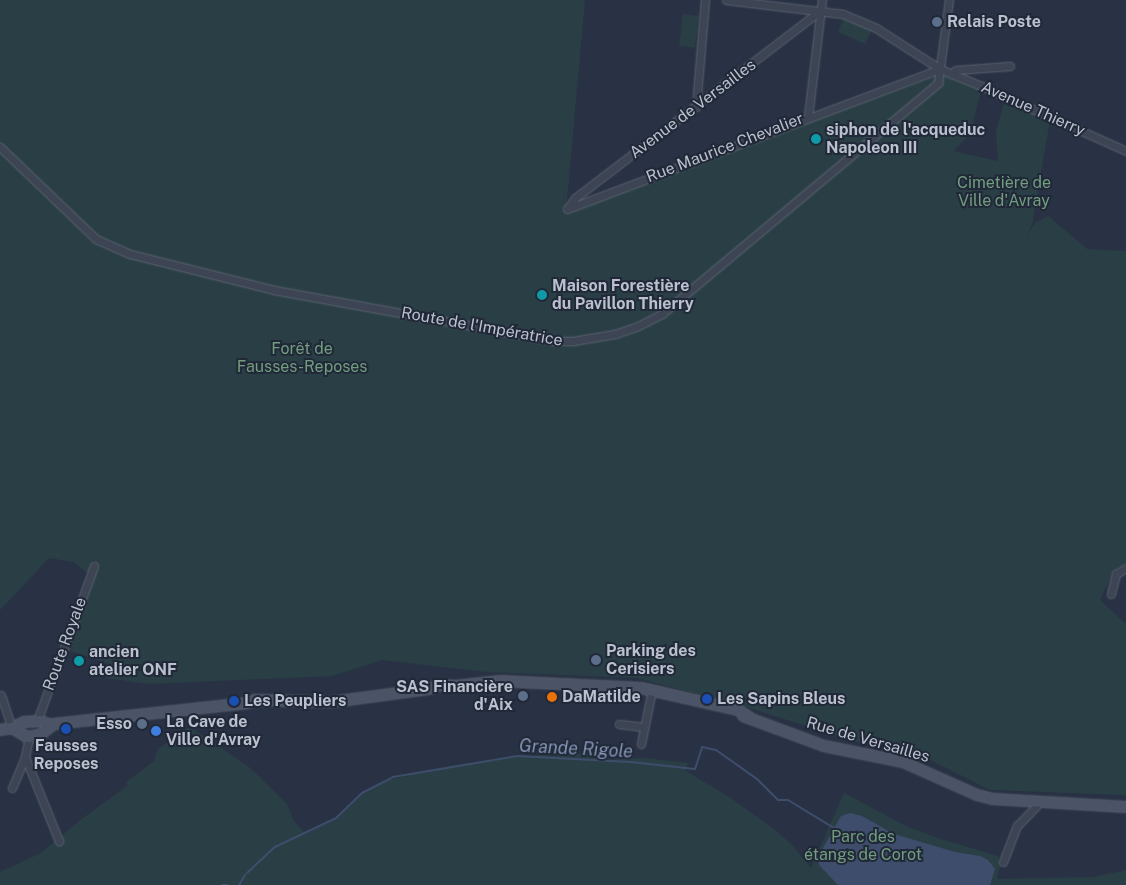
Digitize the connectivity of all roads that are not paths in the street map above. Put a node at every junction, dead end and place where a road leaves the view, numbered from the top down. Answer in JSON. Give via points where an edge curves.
{"nodes":[{"id":1,"x":705,"y":0,"type":"edge"},
{"id":2,"x":726,"y":0,"type":"edge"},
{"id":3,"x":822,"y":0,"type":"edge"},
{"id":4,"x":949,"y":0,"type":"edge"},
{"id":5,"x":821,"y":10,"type":"junction"},
{"id":6,"x":1010,"y":66,"type":"dead end"},
{"id":7,"x":940,"y":69,"type":"junction"},
{"id":8,"x":951,"y":74,"type":"junction"},
{"id":9,"x":696,"y":107,"type":"junction"},
{"id":10,"x":808,"y":117,"type":"junction"},
{"id":11,"x":0,"y":147,"type":"edge"},
{"id":12,"x":1126,"y":151,"type":"edge"},
{"id":13,"x":568,"y":208,"type":"joint"},
{"id":14,"x":94,"y":566,"type":"dead end"},
{"id":15,"x":1126,"y":568,"type":"edge"},
{"id":16,"x":1111,"y":594,"type":"dead end"},
{"id":17,"x":652,"y":690,"type":"junction"},
{"id":18,"x":1,"y":695,"type":"edge"},
{"id":19,"x":37,"y":722,"type":"junction"},
{"id":20,"x":619,"y":724,"type":"dead end"},
{"id":21,"x":50,"y":725,"type":"junction"},
{"id":22,"x":644,"y":727,"type":"junction"},
{"id":23,"x":0,"y":730,"type":"edge"},
{"id":24,"x":15,"y":730,"type":"junction"},
{"id":25,"x":33,"y":736,"type":"junction"},
{"id":26,"x":641,"y":744,"type":"dead end"},
{"id":27,"x":25,"y":754,"type":"junction"},
{"id":28,"x":12,"y":788,"type":"dead end"},
{"id":29,"x":1037,"y":802,"type":"junction"},
{"id":30,"x":1126,"y":807,"type":"edge"},
{"id":31,"x":59,"y":842,"type":"dead end"},
{"id":32,"x":1003,"y":862,"type":"dead end"}],
"edges":[{"from":1,"to":9,"type":"street"},
{"from":2,"to":5,"type":"street","name":"Avenue Thierry"},
{"from":3,"to":5,"type":"street"},
{"from":4,"to":7,"type":"street"},
{"from":5,"to":7,"type":"street","name":"Avenue Thierry","via":[[843,14],[876,28]]},
{"from":5,"to":9,"type":"street","name":"Avenue de Versailles"},
{"from":5,"to":10,"type":"street"},
{"from":6,"to":8,"type":"street","via":[[956,70]]},
{"from":7,"to":8,"type":"street","name":"Avenue Thierry"},
{"from":7,"to":10,"type":"street","name":"Rue Maurice Chevalier"},
{"from":7,"to":11,"type":"street","name":"Route de l'Impératrice","via":[[938,83],[663,313],[615,334],[573,341],[554,341],[274,290],[130,254],[96,239]]},
{"from":8,"to":12,"type":"street","name":"Avenue Thierry"},
{"from":9,"to":13,"type":"street","name":"Avenue de Versailles","via":[[575,198]]},
{"from":10,"to":13,"type":"street","name":"Rue Maurice Chevalier"},
{"from":14,"to":19,"type":"street","name":"Route Royale"},
{"from":15,"to":16,"type":"street","via":[[1116,574]]},
{"from":17,"to":21,"type":"main road","name":"Rue de Versailles","via":[[621,685],[501,681],[456,686],[442,692],[428,690],[332,702],[282,702],[262,706],[248,703]]},
{"from":17,"to":22,"type":"street"},
{"from":17,"to":29,"type":"main road","name":"Rue de Versailles","via":[[738,710],[749,718],[824,746],[903,762],[977,795]]},
{"from":18,"to":24,"type":"street"},
{"from":19,"to":21,"type":"main road"},
{"from":19,"to":24,"type":"main road","via":[[19,723]]},
{"from":20,"to":22,"type":"street"},
{"from":21,"to":25,"type":"main road","via":[[40,735]]},
{"from":22,"to":26,"type":"street"},
{"from":23,"to":24,"type":"main road"},
{"from":24,"to":25,"type":"main road","via":[[27,737]]},
{"from":24,"to":27,"type":"street"},
{"from":25,"to":27,"type":"street","via":[[28,741]]},
{"from":27,"to":28,"type":"street"},
{"from":27,"to":31,"type":"street"},
{"from":29,"to":30,"type":"main road","name":"Rue de Versailles"},
{"from":29,"to":32,"type":"street","via":[[1017,826]]}]}
